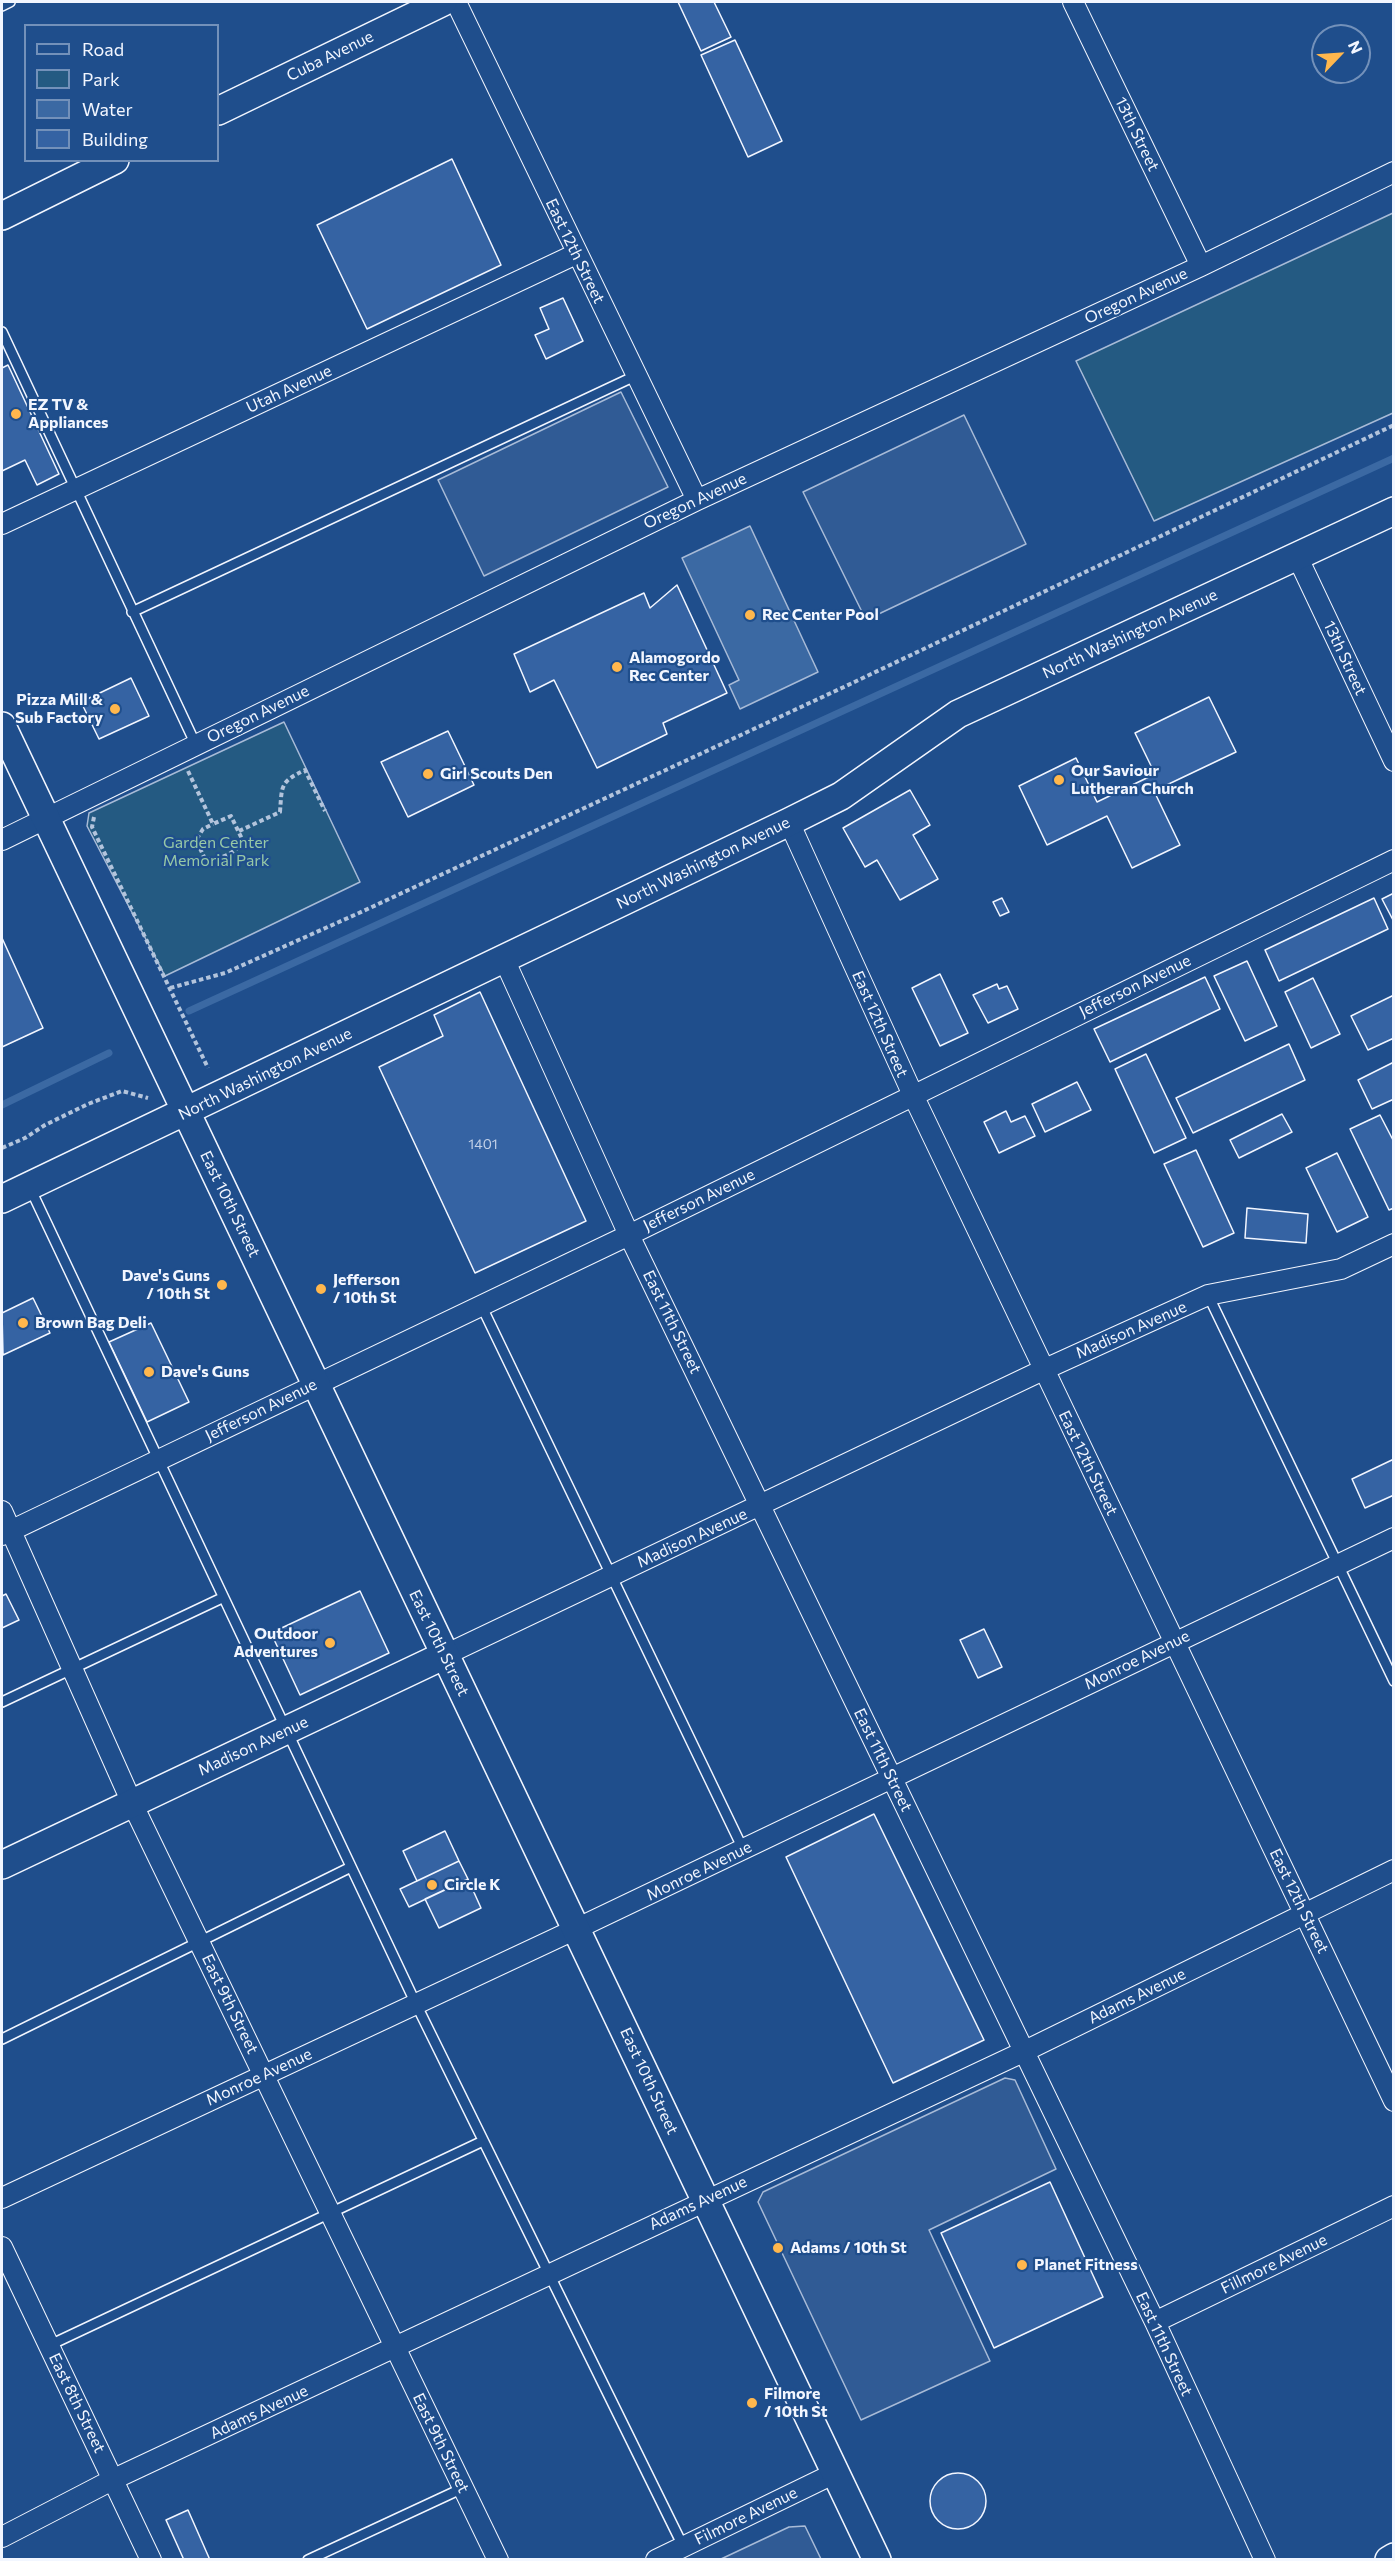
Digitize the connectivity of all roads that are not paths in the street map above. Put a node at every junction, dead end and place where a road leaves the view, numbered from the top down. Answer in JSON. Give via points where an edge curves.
{"nodes":[{"id":1,"x":10,"y":2,"type":"edge"},
{"id":2,"x":443,"y":2,"type":"edge"},
{"id":3,"x":456,"y":2,"type":"edge"},
{"id":4,"x":1073,"y":2,"type":"edge"},
{"id":5,"x":2,"y":6,"type":"edge"},
{"id":6,"x":219,"y":111,"type":"edge"},
{"id":7,"x":111,"y":162,"type":"edge"},
{"id":8,"x":1394,"y":172,"type":"edge"},
{"id":9,"x":2,"y":216,"type":"edge"},
{"id":10,"x":576,"y":254,"type":"junction"},
{"id":11,"x":1201,"y":266,"type":"junction"},
{"id":12,"x":2,"y":332,"type":"edge"},
{"id":13,"x":635,"y":376,"type":"junction"},
{"id":14,"x":74,"y":490,"type":"junction"},
{"id":15,"x":697,"y":500,"type":"junction"},
{"id":16,"x":1394,"y":511,"type":"edge"},
{"id":17,"x":2,"y":524,"type":"edge"},
{"id":18,"x":1297,"y":556,"type":"junction"},
{"id":19,"x":132,"y":612,"type":"junction"},
{"id":20,"x":2,"y":726,"type":"edge"},
{"id":21,"x":196,"y":745,"type":"junction"},
{"id":22,"x":1394,"y":761,"type":"edge"},
{"id":23,"x":46,"y":818,"type":"junction"},
{"id":24,"x":789,"y":822,"type":"junction"},
{"id":25,"x":2,"y":840,"type":"edge"},
{"id":26,"x":1394,"y":860,"type":"edge"},
{"id":27,"x":504,"y":959,"type":"junction"},
{"id":28,"x":913,"y":1095,"type":"junction"},
{"id":29,"x":186,"y":1112,"type":"junction"},
{"id":30,"x":29,"y":1186,"type":"junction"},
{"id":31,"x":2,"y":1198,"type":"edge"},
{"id":32,"x":629,"y":1235,"type":"junction"},
{"id":33,"x":1394,"y":1244,"type":"edge"},
{"id":34,"x":1208,"y":1295,"type":"junction"},
{"id":35,"x":481,"y":1305,"type":"junction"},
{"id":36,"x":1043,"y":1370,"type":"junction"},
{"id":37,"x":316,"y":1384,"type":"junction"},
{"id":38,"x":157,"y":1460,"type":"junction"},
{"id":39,"x":762,"y":1505,"type":"junction"},
{"id":40,"x":2,"y":1511,"type":"edge"},
{"id":41,"x":7,"y":1533,"type":"edge"},
{"id":42,"x":1394,"y":1538,"type":"edge"},
{"id":43,"x":1336,"y":1565,"type":"junction"},
{"id":44,"x":611,"y":1577,"type":"junction"},
{"id":45,"x":222,"y":1598,"type":"junction"},
{"id":46,"x":1175,"y":1642,"type":"junction"},
{"id":47,"x":445,"y":1655,"type":"junction"},
{"id":48,"x":72,"y":1668,"type":"junction"},
{"id":49,"x":1394,"y":1680,"type":"edge"},
{"id":50,"x":2,"y":1702,"type":"edge"},
{"id":51,"x":285,"y":1731,"type":"junction"},
{"id":52,"x":892,"y":1778,"type":"junction"},
{"id":53,"x":132,"y":1803,"type":"junction"},
{"id":54,"x":743,"y":1849,"type":"junction"},
{"id":55,"x":2,"y":1865,"type":"edge"},
{"id":56,"x":351,"y":1867,"type":"junction"},
{"id":57,"x":1394,"y":1870,"type":"edge"},
{"id":58,"x":1304,"y":1913,"type":"junction"},
{"id":59,"x":576,"y":1929,"type":"junction"},
{"id":60,"x":200,"y":1943,"type":"junction"},
{"id":61,"x":416,"y":2004,"type":"junction"},
{"id":62,"x":2,"y":2039,"type":"edge"},
{"id":63,"x":1023,"y":2052,"type":"junction"},
{"id":64,"x":265,"y":2074,"type":"junction"},
{"id":65,"x":1394,"y":2101,"type":"edge"},
{"id":66,"x":483,"y":2141,"type":"junction"},
{"id":67,"x":2,"y":2198,"type":"edge"},
{"id":68,"x":705,"y":2199,"type":"junction"},
{"id":69,"x":1394,"y":2206,"type":"edge"},
{"id":70,"x":330,"y":2212,"type":"junction"},
{"id":71,"x":2,"y":2247,"type":"edge"},
{"id":72,"x":549,"y":2275,"type":"junction"},
{"id":73,"x":1155,"y":2322,"type":"junction"},
{"id":74,"x":50,"y":2346,"type":"junction"},
{"id":75,"x":394,"y":2349,"type":"junction"},
{"id":76,"x":835,"y":2473,"type":"junction"},
{"id":77,"x":114,"y":2479,"type":"junction"},
{"id":78,"x":463,"y":2488,"type":"junction"},
{"id":79,"x":2,"y":2537,"type":"edge"},
{"id":80,"x":683,"y":2546,"type":"junction"},
{"id":81,"x":1394,"y":2558,"type":"edge"},
{"id":82,"x":151,"y":2559,"type":"edge"},
{"id":83,"x":308,"y":2559,"type":"edge"},
{"id":84,"x":498,"y":2559,"type":"edge"},
{"id":85,"x":656,"y":2559,"type":"edge"},
{"id":86,"x":877,"y":2559,"type":"edge"},
{"id":87,"x":1265,"y":2559,"type":"edge"},
{"id":88,"x":1389,"y":2559,"type":"edge"}],
"edges":[{"from":1,"to":5,"type":"lane"},
{"from":2,"to":6,"type":"main road","name":"Cuba Avenue"},
{"from":3,"to":10,"type":"street","name":"East 12th Street"},
{"from":4,"to":11,"type":"street","name":"13th Street"},
{"from":7,"to":9,"type":"main road"},
{"from":8,"to":11,"type":"street","name":"Oregon Avenue"},
{"from":10,"to":13,"type":"street","name":"East 12th Street"},
{"from":10,"to":14,"type":"street","name":"Utah Avenue"},
{"from":11,"to":15,"type":"street","name":"Oregon Avenue"},
{"from":12,"to":14,"type":"lane"},
{"from":13,"to":15,"type":"street","name":"East 12th Street"},
{"from":13,"to":19,"type":"lane"},
{"from":14,"to":17,"type":"street","name":"Utah Avenue"},
{"from":14,"to":19,"type":"lane"},
{"from":15,"to":21,"type":"street","name":"Oregon Avenue"},
{"from":16,"to":18,"type":"main road","name":"North Washington Avenue"},
{"from":18,"to":22,"type":"street","name":"13th Street"},
{"from":18,"to":24,"type":"main road","name":"North Washington Avenue","via":[[958,714],[841,796]]},
{"from":19,"to":21,"type":"lane"},
{"from":20,"to":23,"type":"main road","name":"East 10th Street"},
{"from":21,"to":23,"type":"street","name":"Oregon Avenue"},
{"from":23,"to":25,"type":"street","name":"Oregon Avenue"},
{"from":23,"to":29,"type":"main road","name":"East 10th Street"},
{"from":24,"to":27,"type":"main road","name":"North Washington Avenue"},
{"from":24,"to":28,"type":"street","name":"East 12th Street"},
{"from":26,"to":28,"type":"street","name":"Jefferson Avenue"},
{"from":27,"to":29,"type":"main road","name":"North Washington Avenue"},
{"from":27,"to":32,"type":"street","name":"East 11th Street"},
{"from":28,"to":32,"type":"street","name":"Jefferson Avenue"},
{"from":28,"to":36,"type":"street","name":"East 12th Street"},
{"from":29,"to":30,"type":"main road","name":"North Washington Avenue"},
{"from":29,"to":37,"type":"main road","name":"East 10th Street"},
{"from":30,"to":31,"type":"main road","name":"North Washington Avenue"},
{"from":30,"to":38,"type":"lane"},
{"from":32,"to":35,"type":"street","name":"Jefferson Avenue"},
{"from":32,"to":39,"type":"street","name":"East 11th Street"},
{"from":33,"to":34,"type":"street","name":"Madison Avenue","via":[[1341,1269]]},
{"from":34,"to":36,"type":"street","name":"Madison Avenue"},
{"from":34,"to":43,"type":"lane"},
{"from":35,"to":37,"type":"street","name":"Jefferson Avenue"},
{"from":35,"to":44,"type":"lane"},
{"from":36,"to":39,"type":"street","name":"Madison Avenue"},
{"from":36,"to":46,"type":"street","name":"East 12th Street"},
{"from":37,"to":38,"type":"street","name":"Jefferson Avenue"},
{"from":37,"to":47,"type":"main road","name":"East 10th Street"},
{"from":38,"to":41,"type":"street","name":"Jefferson Avenue"},
{"from":38,"to":45,"type":"lane"},
{"from":39,"to":44,"type":"street","name":"Madison Avenue"},
{"from":39,"to":52,"type":"street","name":"East 11th Street"},
{"from":40,"to":41,"type":"street","name":"East 9th Street"},
{"from":41,"to":48,"type":"street","name":"East 9th Street"},
{"from":42,"to":43,"type":"street","name":"Monroe Avenue"},
{"from":43,"to":46,"type":"street","name":"Monroe Avenue"},
{"from":43,"to":49,"type":"lane"},
{"from":44,"to":47,"type":"street","name":"Madison Avenue"},
{"from":44,"to":54,"type":"lane"},
{"from":45,"to":48,"type":"lane"},
{"from":45,"to":51,"type":"lane"},
{"from":46,"to":52,"type":"street","name":"Monroe Avenue"},
{"from":46,"to":58,"type":"street","name":"East 12th Street"},
{"from":47,"to":51,"type":"main road","name":"Madison Avenue"},
{"from":47,"to":59,"type":"main road","name":"East 10th Street"},
{"from":48,"to":50,"type":"lane"},
{"from":48,"to":53,"type":"street","name":"East 9th Street"},
{"from":51,"to":53,"type":"main road","name":"Madison Avenue"},
{"from":51,"to":56,"type":"lane"},
{"from":52,"to":54,"type":"street","name":"Monroe Avenue"},
{"from":52,"to":63,"type":"street","name":"East 11th Street"},
{"from":53,"to":55,"type":"main road","name":"Madison Avenue"},
{"from":53,"to":60,"type":"street","name":"East 9th Street"},
{"from":54,"to":59,"type":"street","name":"Monroe Avenue"},
{"from":56,"to":60,"type":"lane"},
{"from":56,"to":61,"type":"lane"},
{"from":57,"to":58,"type":"street","name":"Adams Avenue"},
{"from":58,"to":63,"type":"street","name":"Adams Avenue"},
{"from":58,"to":65,"type":"street","name":"East 12th Street"},
{"from":59,"to":61,"type":"street","name":"Monroe Avenue"},
{"from":59,"to":68,"type":"main road","name":"East 10th Street"},
{"from":60,"to":62,"type":"lane"},
{"from":60,"to":64,"type":"street","name":"East 9th Street"},
{"from":61,"to":64,"type":"street","name":"Monroe Avenue"},
{"from":61,"to":66,"type":"lane"},
{"from":63,"to":68,"type":"street","name":"Adams Avenue"},
{"from":63,"to":73,"type":"street","name":"East 11th Street"},
{"from":64,"to":67,"type":"street","name":"Monroe Avenue"},
{"from":64,"to":70,"type":"street","name":"East 9th Street"},
{"from":66,"to":70,"type":"lane"},
{"from":66,"to":72,"type":"lane"},
{"from":68,"to":72,"type":"street","name":"Adams Avenue"},
{"from":68,"to":76,"type":"main road","name":"East 10th Street"},
{"from":69,"to":73,"type":"street","name":"Fillmore Avenue"},
{"from":70,"to":74,"type":"lane"},
{"from":70,"to":75,"type":"street","name":"East 9th Street"},
{"from":71,"to":74,"type":"street","name":"East 8th Street"},
{"from":72,"to":75,"type":"street","name":"Adams Avenue"},
{"from":72,"to":80,"type":"lane"},
{"from":73,"to":87,"type":"street","name":"East 11th Street"},
{"from":74,"to":77,"type":"street","name":"East 8th Street"},
{"from":75,"to":77,"type":"street","name":"Adams Avenue"},
{"from":75,"to":78,"type":"street","name":"East 9th Street"},
{"from":76,"to":80,"type":"street","name":"Filmore Avenue"},
{"from":76,"to":86,"type":"main road","name":"East 10th Street"},
{"from":77,"to":79,"type":"street","name":"Adams Avenue"},
{"from":77,"to":82,"type":"street","name":"East 8th Street"},
{"from":78,"to":83,"type":"lane"},
{"from":78,"to":84,"type":"street","name":"East 9th Street"},
{"from":80,"to":85,"type":"street","name":"Filmore Avenue"},
{"from":81,"to":88,"type":"main road"}]}
